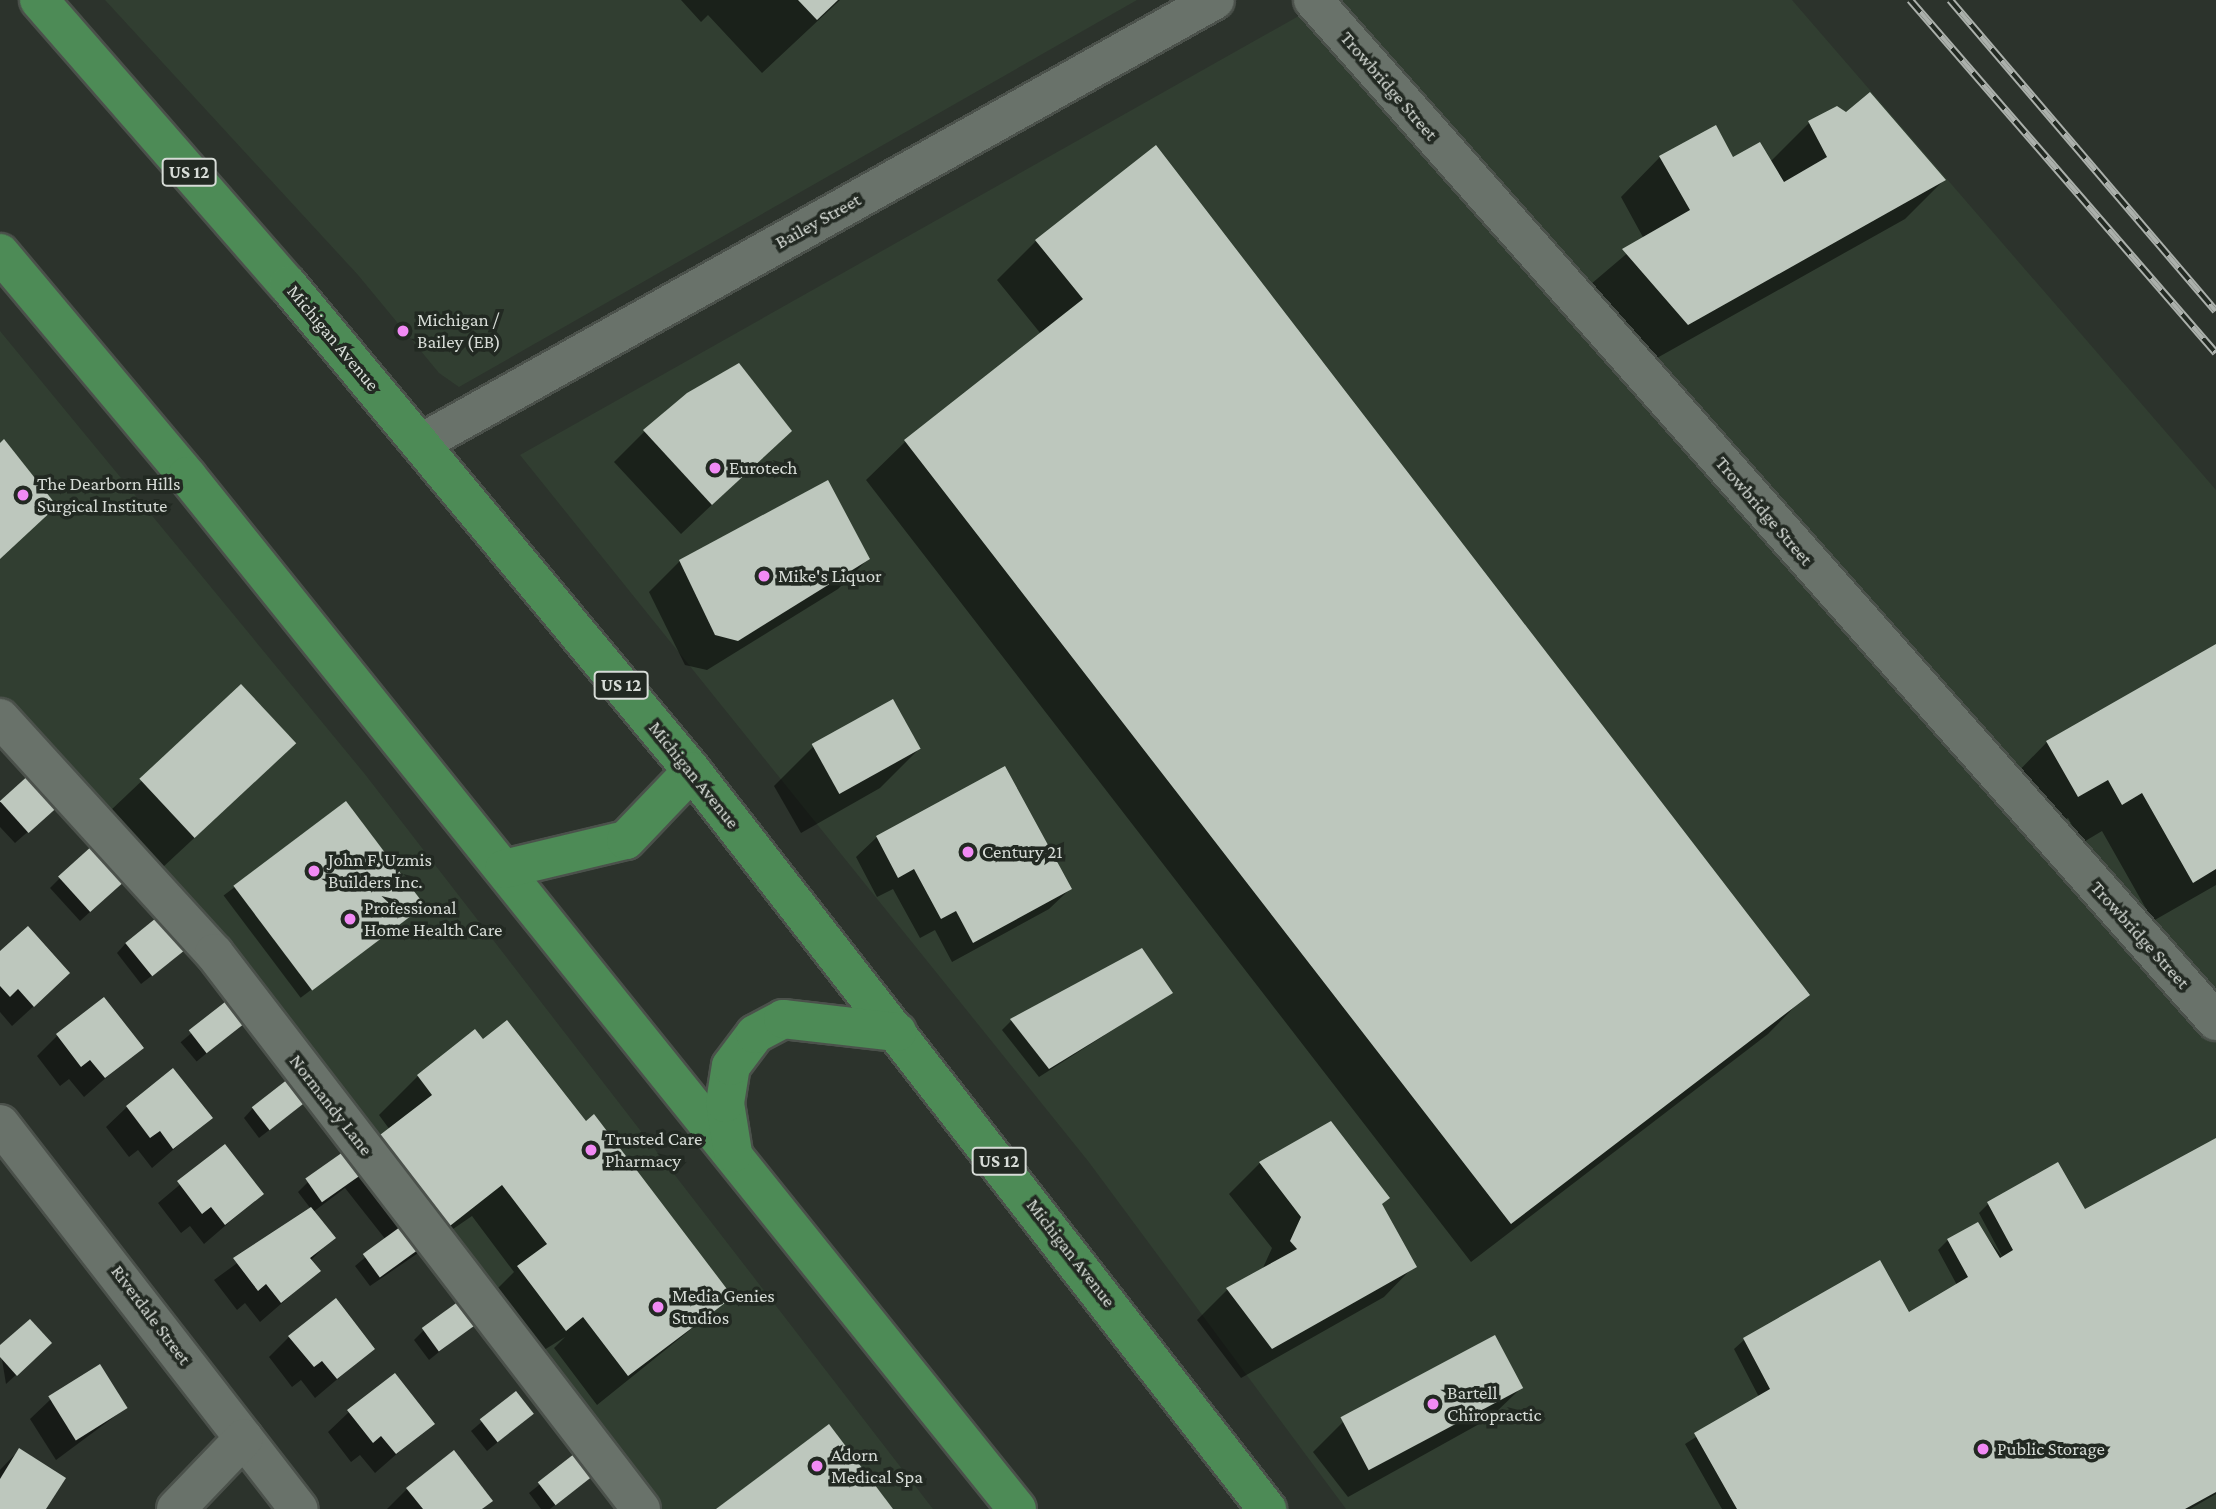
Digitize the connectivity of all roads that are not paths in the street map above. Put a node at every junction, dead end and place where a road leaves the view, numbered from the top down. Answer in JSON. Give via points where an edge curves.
{"nodes":[{"id":1,"x":39,"y":0,"type":"edge"},
{"id":2,"x":1216,"y":0,"type":"edge"},
{"id":3,"x":1313,"y":0,"type":"edge"},
{"id":4,"x":0,"y":253,"type":"edge"},
{"id":5,"x":421,"y":443,"type":"junction"},
{"id":6,"x":0,"y":718,"type":"edge"},
{"id":7,"x":692,"y":771,"type":"junction"},
{"id":8,"x":504,"y":869,"type":"junction"},
{"id":9,"x":2216,"y":1021,"type":"edge"},
{"id":10,"x":897,"y":1032,"type":"junction"},
{"id":11,"x":0,"y":1124,"type":"edge"},
{"id":12,"x":733,"y":1153,"type":"junction"},
{"id":13,"x":244,"y":1438,"type":"junction"},
{"id":14,"x":176,"y":1509,"type":"edge"},
{"id":15,"x":299,"y":1509,"type":"edge"},
{"id":16,"x":641,"y":1509,"type":"edge"},
{"id":17,"x":1017,"y":1509,"type":"edge"},
{"id":18,"x":1267,"y":1509,"type":"edge"}],
"edges":[{"from":1,"to":5,"type":"main road","name":"Michigan Avenue","number":"US 12"},
{"from":2,"to":5,"type":"street","name":"Bailey Street"},
{"from":3,"to":9,"type":"street","name":"Trowbridge Street"},
{"from":4,"to":8,"type":"main road"},
{"from":5,"to":7,"type":"main road","name":"Michigan Avenue","number":"US 12"},
{"from":6,"to":16,"type":"street","name":"Normandy Lane","via":[[214,953]]},
{"from":7,"to":8,"type":"main road","via":[[625,841]]},
{"from":7,"to":10,"type":"main road","name":"Michigan Avenue","number":"US 12"},
{"from":8,"to":12,"type":"main road"},
{"from":10,"to":12,"type":"main road","via":[[783,1019],[755,1034],[731,1066],[725,1103]]},
{"from":10,"to":18,"type":"main road","name":"Michigan Avenue","number":"US 12"},
{"from":11,"to":13,"type":"street","name":"Riverdale Street"},
{"from":12,"to":17,"type":"main road"},
{"from":13,"to":14,"type":"street"},
{"from":13,"to":15,"type":"street","name":"Riverdale Street"}]}
